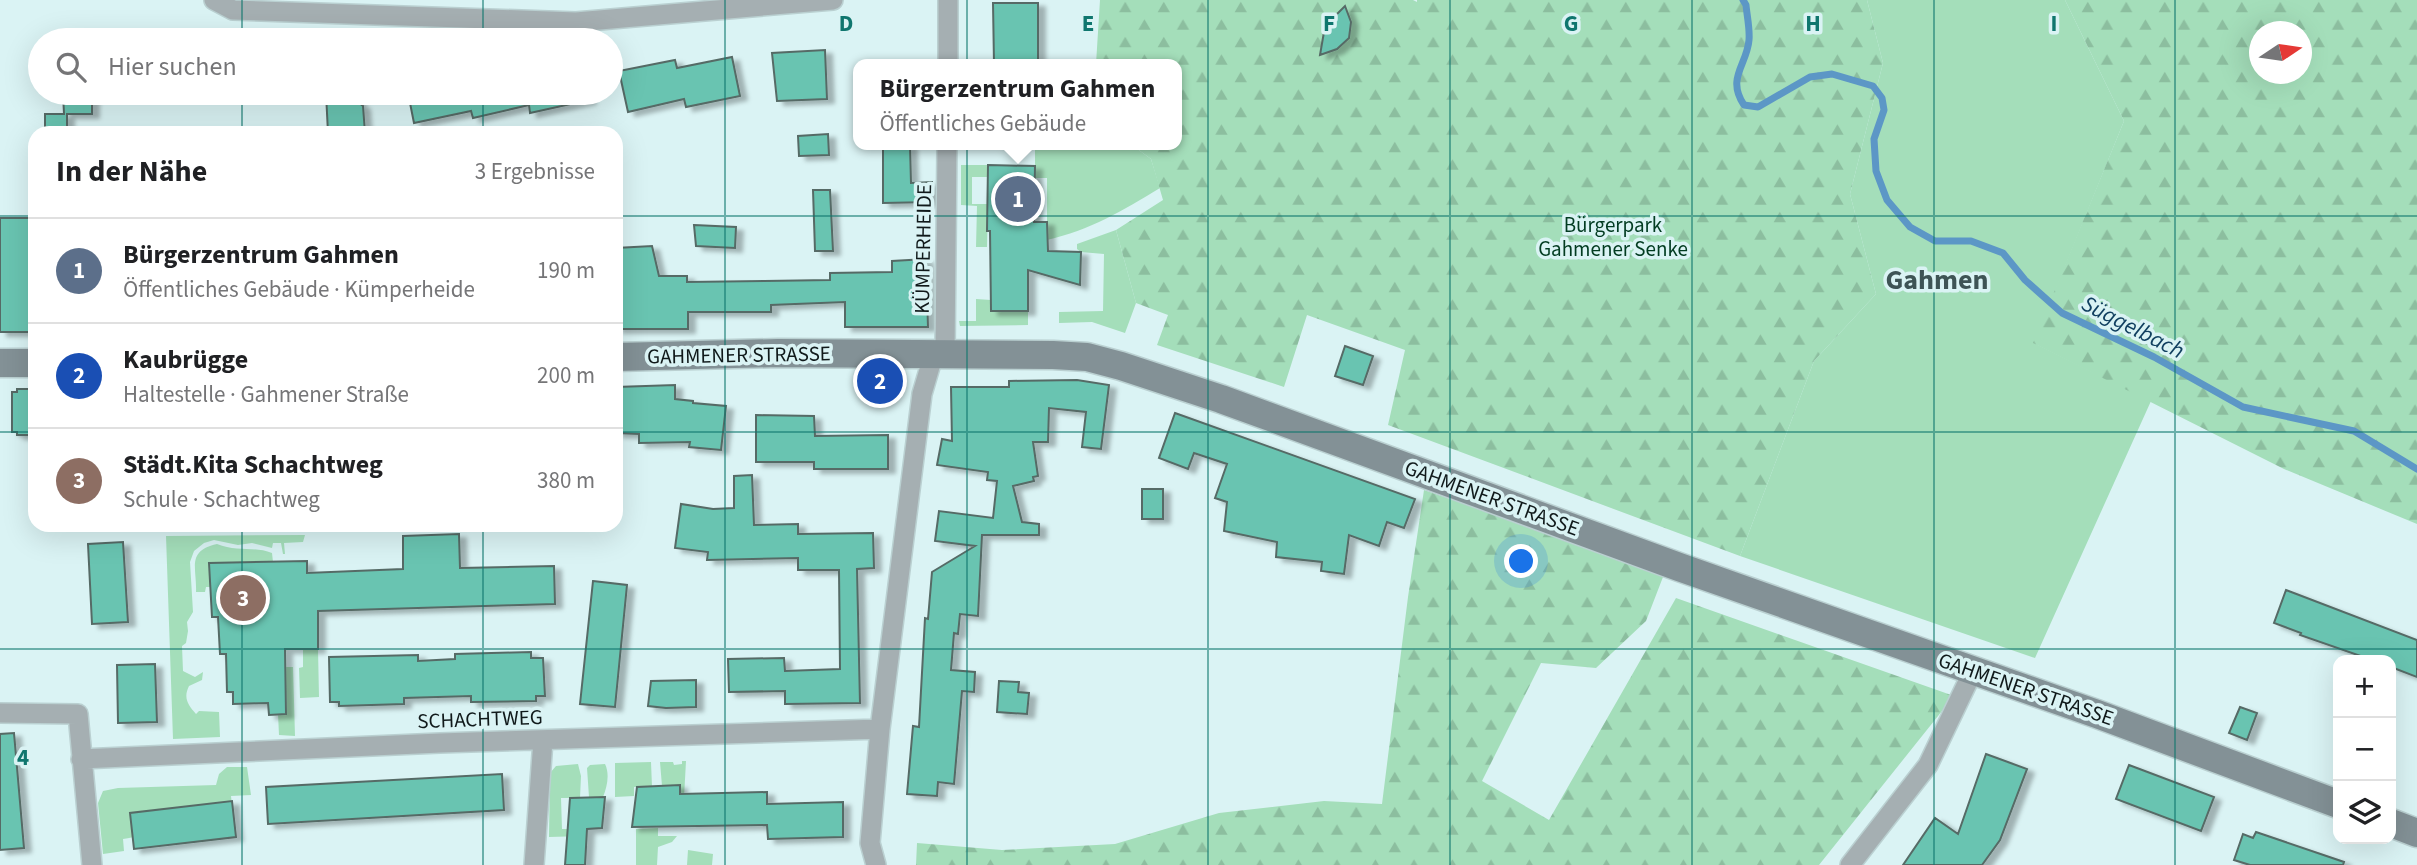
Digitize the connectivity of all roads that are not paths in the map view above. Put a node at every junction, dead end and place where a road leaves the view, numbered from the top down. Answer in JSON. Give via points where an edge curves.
{"nodes":[{"id":1,"x":214,"y":0,"type":"edge"},
{"id":2,"x":833,"y":0,"type":"edge"},
{"id":3,"x":948,"y":0,"type":"edge"},
{"id":4,"x":947,"y":59,"type":"edge"},
{"id":5,"x":947,"y":150,"type":"edge"},
{"id":6,"x":939,"y":353,"type":"junction"},
{"id":7,"x":623,"y":357,"type":"edge"},
{"id":8,"x":0,"y":363,"type":"edge"},
{"id":9,"x":28,"y":363,"type":"edge"},
{"id":10,"x":1973,"y":671,"type":"junction"},
{"id":11,"x":0,"y":713,"type":"edge"},
{"id":12,"x":880,"y":729,"type":"junction"},
{"id":13,"x":543,"y":740,"type":"junction"},
{"id":14,"x":81,"y":759,"type":"junction"},
{"id":15,"x":2333,"y":802,"type":"edge"},
{"id":16,"x":2396,"y":825,"type":"edge"},
{"id":17,"x":2417,"y":833,"type":"edge"},
{"id":18,"x":92,"y":865,"type":"edge"},
{"id":19,"x":534,"y":865,"type":"edge"},
{"id":20,"x":876,"y":865,"type":"edge"},
{"id":21,"x":1850,"y":865,"type":"edge"}],
"edges":[{"from":1,"to":2,"type":"street","via":[[233,10],[576,22]]},
{"from":3,"to":4,"type":"street"},
{"from":5,"to":6,"type":"street","name":"KÜMPERHEIDE"},
{"from":6,"to":7,"type":"main road","name":"GAHMENER STRASSE"},
{"from":6,"to":10,"type":"main road","name":"GAHMENER STRASSE","via":[[1087,357],[1121,366]]},
{"from":6,"to":12,"type":"street","name":"KÜMPERHEIDE","via":[[922,394]]},
{"from":8,"to":9,"type":"main road"},
{"from":10,"to":15,"type":"main road","name":"GAHMENER STRASSE"},
{"from":10,"to":21,"type":"street","via":[[1928,765]]},
{"from":11,"to":14,"type":"street","via":[[78,714]]},
{"from":12,"to":13,"type":"street","name":"SCHACHTWEG"},
{"from":12,"to":20,"type":"street","name":"KÜMPERHEIDE","via":[[870,843]]},
{"from":13,"to":14,"type":"street","name":"SCHACHTWEG"},
{"from":13,"to":19,"type":"street"},
{"from":14,"to":18,"type":"street"},
{"from":16,"to":17,"type":"main road"}]}
